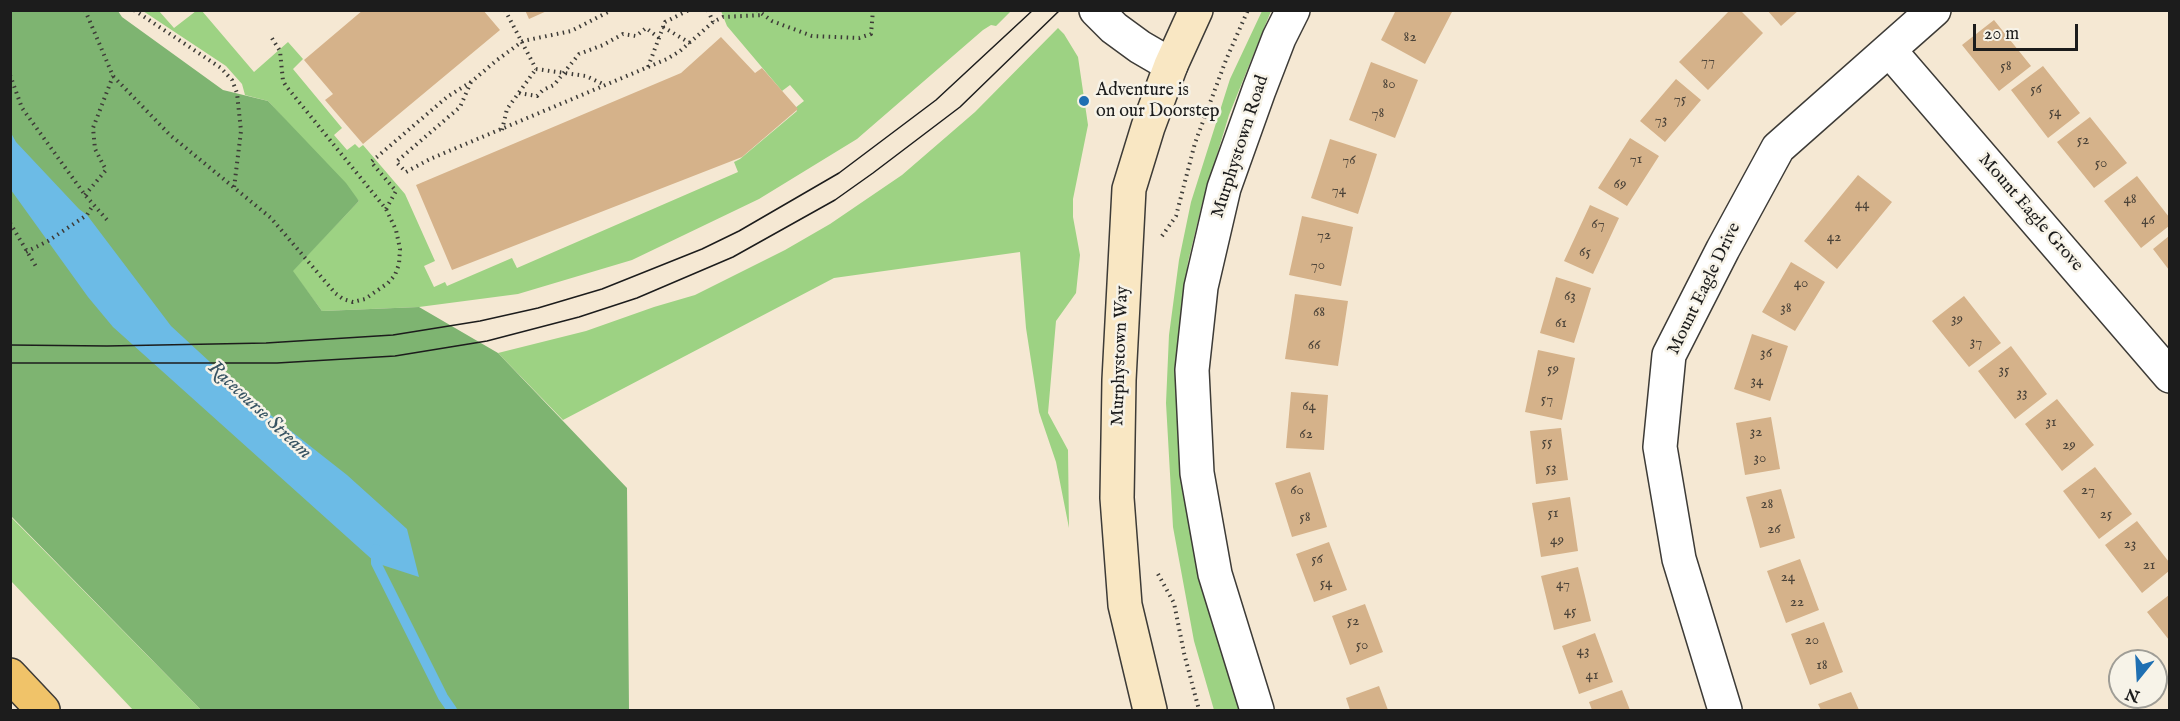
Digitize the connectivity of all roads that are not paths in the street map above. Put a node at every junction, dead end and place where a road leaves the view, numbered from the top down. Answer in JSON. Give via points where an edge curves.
{"nodes":[{"id":1,"x":1096,"y":10,"type":"edge"},
{"id":2,"x":1196,"y":10,"type":"edge"},
{"id":3,"x":1293,"y":10,"type":"edge"},
{"id":4,"x":1934,"y":10,"type":"edge"},
{"id":5,"x":1890,"y":51,"type":"junction"},
{"id":6,"x":1171,"y":65,"type":"junction"},
{"id":7,"x":2169,"y":376,"type":"edge"},
{"id":8,"x":10,"y":675,"type":"edge"},
{"id":9,"x":43,"y":711,"type":"edge"},
{"id":10,"x":1150,"y":711,"type":"edge"},
{"id":11,"x":1257,"y":711,"type":"edge"},
{"id":12,"x":1725,"y":711,"type":"edge"}],
"edges":[{"from":1,"to":6,"type":"street","via":[[1140,47]]},
{"from":2,"to":6,"type":"street","name":"Murphystown Way"},
{"from":3,"to":11,"type":"street","name":"Murphystown Road","via":[[1224,188],[1202,287],[1192,370],[1197,473],[1215,573]]},
{"from":4,"to":5,"type":"street","name":"Mount Eagle Drive"},
{"from":5,"to":7,"type":"street","name":"Mount Eagle Grove"},
{"from":5,"to":12,"type":"street","name":"Mount Eagle Drive","via":[[1778,148],[1670,355],[1660,447],[1679,559]]},
{"from":6,"to":10,"type":"street","name":"Murphystown Way","via":[[1129,189],[1119,380],[1117,498],[1125,604]]},
{"from":8,"to":9,"type":"highway"}]}
